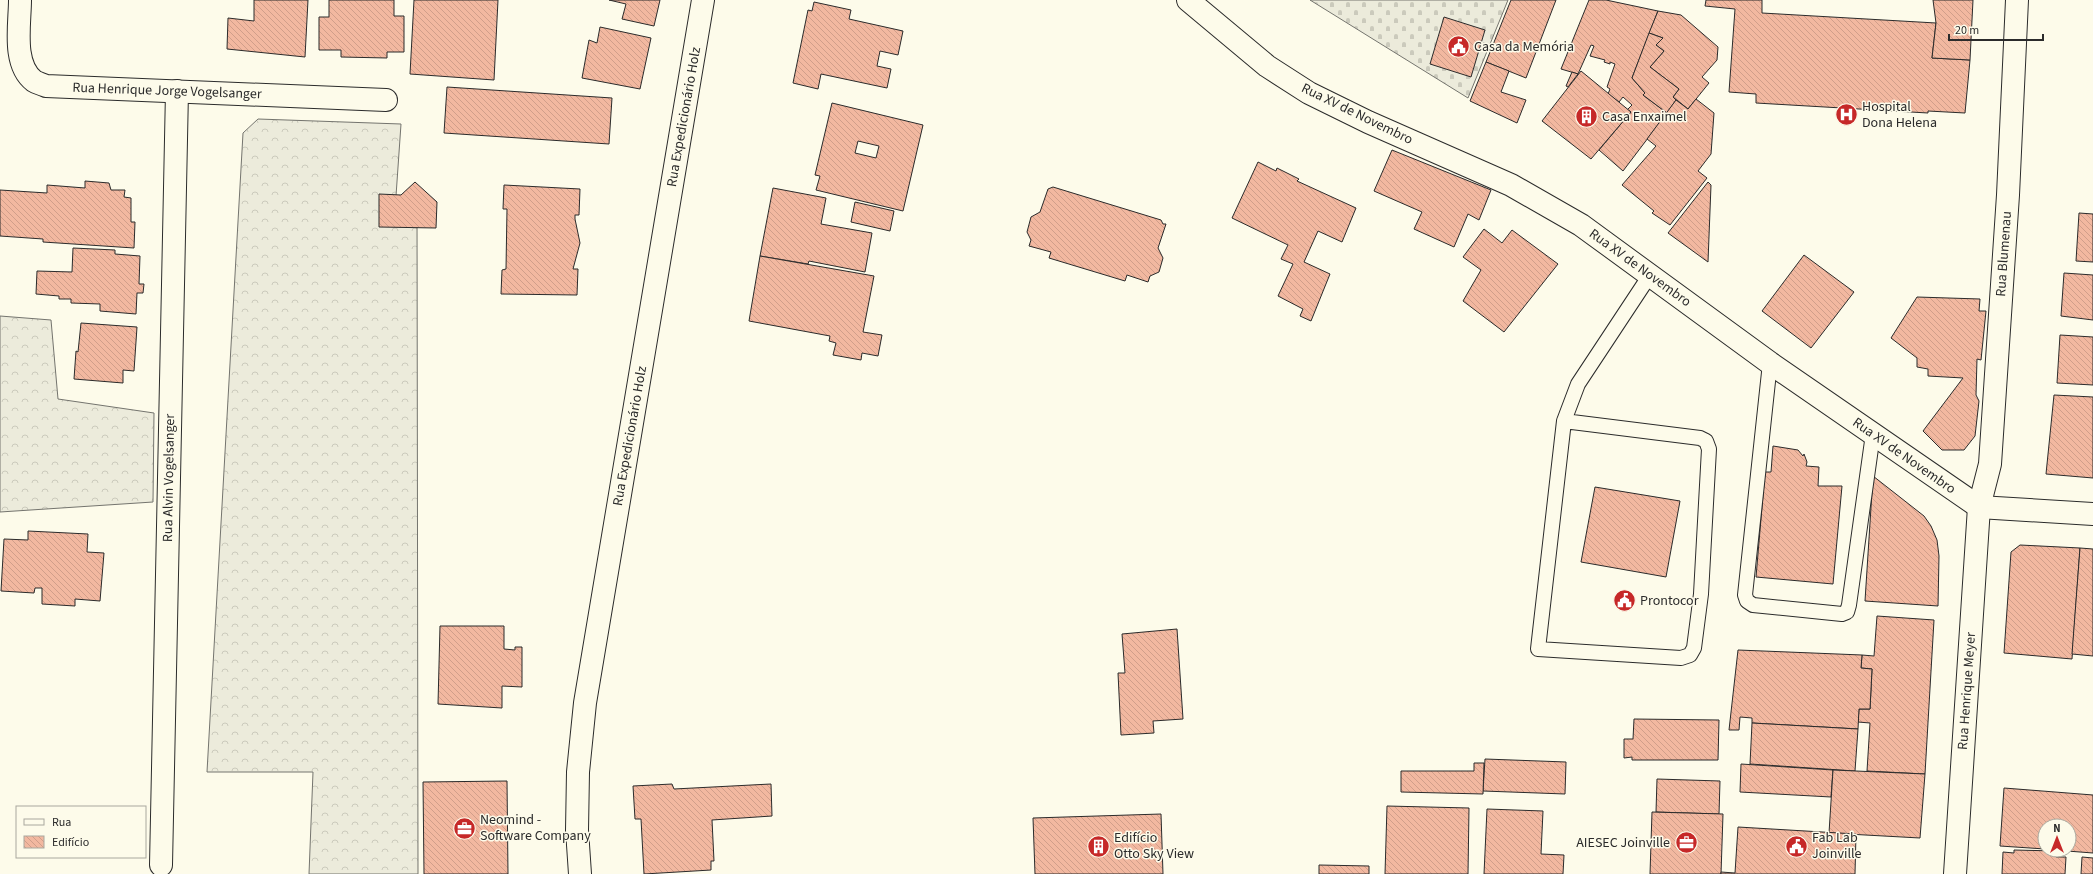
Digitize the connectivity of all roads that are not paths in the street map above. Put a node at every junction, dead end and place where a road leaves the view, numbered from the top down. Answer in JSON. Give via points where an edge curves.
{"nodes":[{"id":1,"x":20,"y":0,"type":"edge"},
{"id":2,"x":703,"y":0,"type":"edge"},
{"id":3,"x":1188,"y":0,"type":"edge"},
{"id":4,"x":2017,"y":0,"type":"edge"},
{"id":5,"x":176,"y":92,"type":"junction"},
{"id":6,"x":386,"y":100,"type":"dead end"},
{"id":7,"x":1650,"y":275,"type":"junction"},
{"id":8,"x":1770,"y":363,"type":"junction"},
{"id":9,"x":1564,"y":421,"type":"junction"},
{"id":10,"x":1873,"y":434,"type":"junction"},
{"id":11,"x":1979,"y":507,"type":"junction"},
{"id":12,"x":2093,"y":514,"type":"edge"},
{"id":13,"x":162,"y":865,"type":"dead end"},
{"id":14,"x":580,"y":874,"type":"edge"},
{"id":15,"x":1955,"y":874,"type":"edge"}],
"edges":[{"from":1,"to":5,"type":"main road","name":"Rua Henrique Jorge Vogelsanger","via":[[20,51],[24,69],[35,82],[46,86]]},
{"from":2,"to":14,"type":"main road","name":"Rua Expedicionário Holz","via":[[585,703],[578,772],[577,830]]},
{"from":3,"to":7,"type":"main road","name":"Rua XV de Novembro","via":[[1267,66],[1309,92],[1368,122],[1472,167],[1545,203]]},
{"from":4,"to":11,"type":"main road","name":"Rua Blumenau","via":[[2008,195],[1990,464]]},
{"from":5,"to":6,"type":"main road","name":"Rua Henrique Jorge Vogelsanger"},
{"from":5,"to":13,"type":"main road","name":"Rua Alvin Vogelsanger"},
{"from":7,"to":8,"type":"main road","name":"Rua XV de Novembro"},
{"from":7,"to":9,"type":"lane","via":[[1578,384]]},
{"from":8,"to":10,"type":"main road","name":"Rua XV de Novembro"},
{"from":8,"to":10,"type":"lane","via":[[1745,595],[1747,601],[1753,605],[1842,614],[1847,612]]},
{"from":9,"to":9,"type":"lane","via":[[1538,649],[1681,658],[1690,655],[1694,648],[1701,594],[1709,449],[1706,441],[1700,438]]},
{"from":10,"to":11,"type":"main road","name":"Rua XV de Novembro"},
{"from":11,"to":12,"type":"main road"},
{"from":11,"to":15,"type":"main road","name":"Rua Henrique Meyer"}]}
